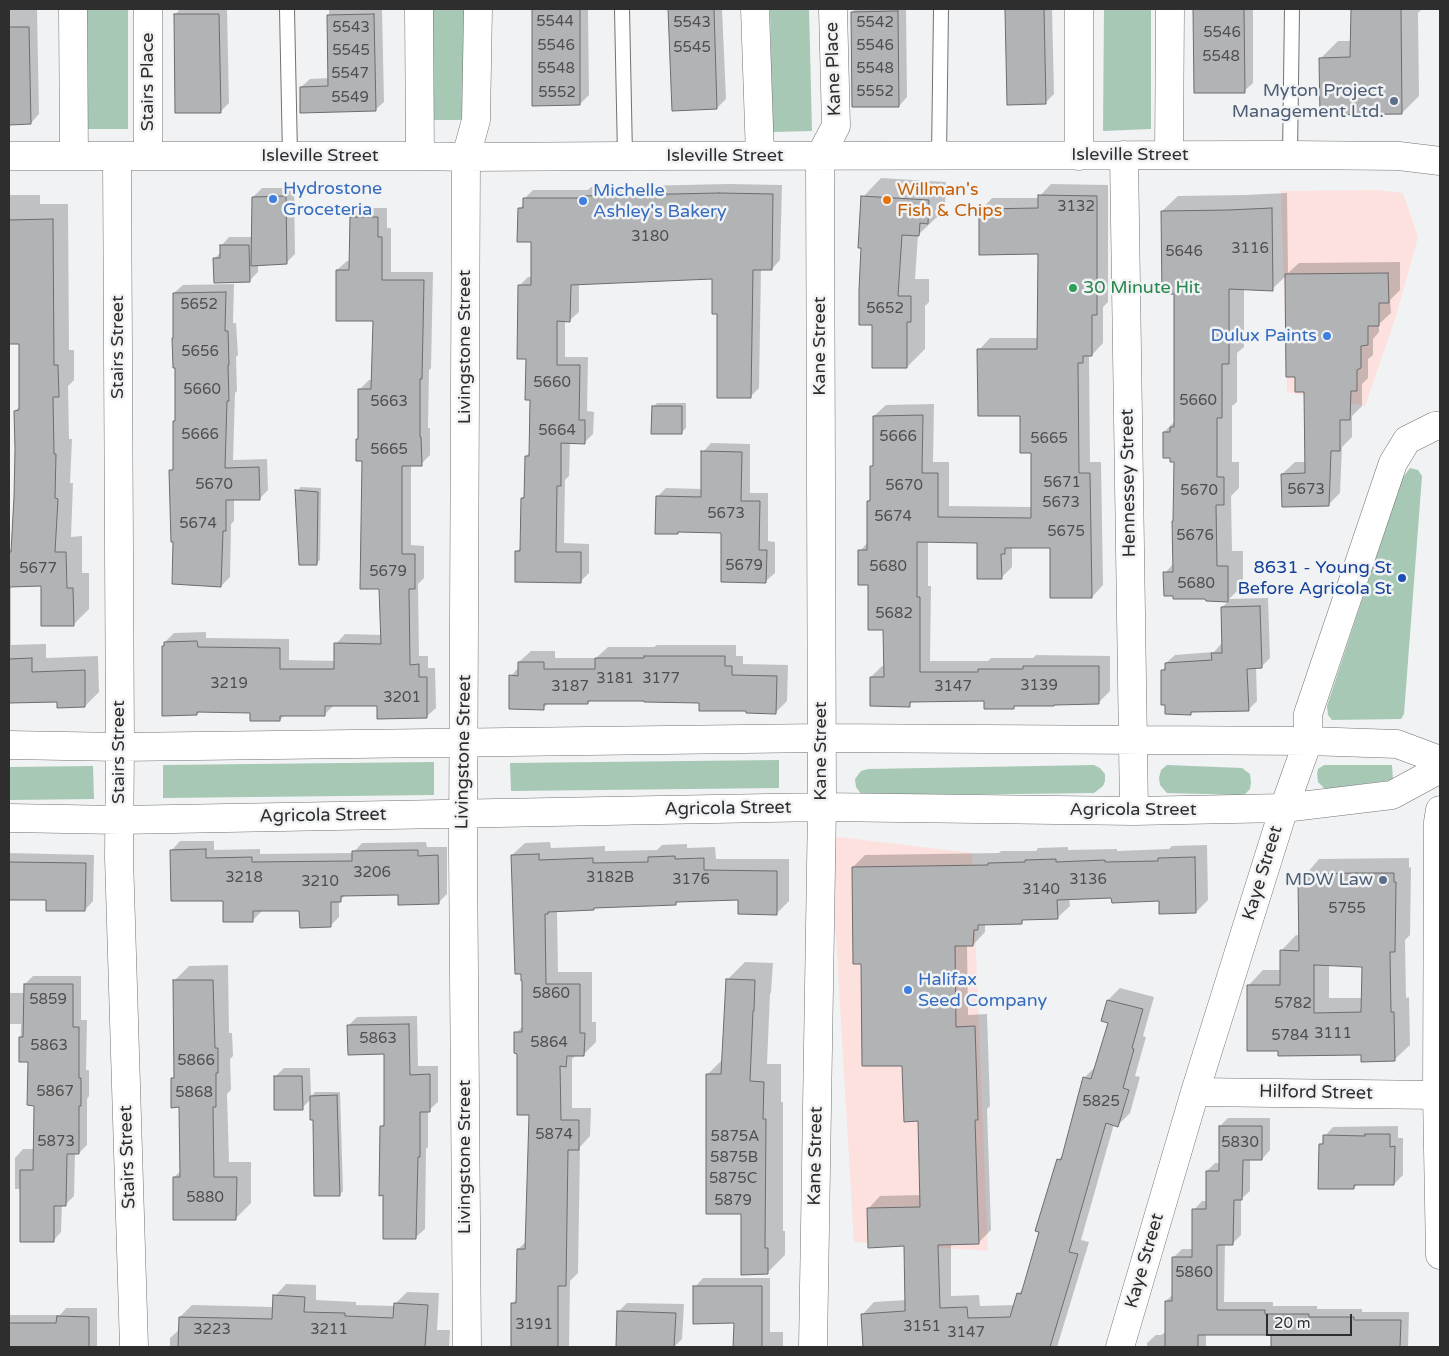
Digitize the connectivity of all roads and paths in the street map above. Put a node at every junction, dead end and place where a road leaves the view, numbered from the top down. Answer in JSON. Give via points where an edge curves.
{"nodes":[{"id":1,"x":74,"y":9,"type":"edge"},
{"id":2,"x":148,"y":9,"type":"edge"},
{"id":3,"x":287,"y":9,"type":"edge"},
{"id":4,"x":419,"y":9,"type":"edge"},
{"id":5,"x":478,"y":9,"type":"edge"},
{"id":6,"x":622,"y":9,"type":"edge"},
{"id":7,"x":754,"y":9,"type":"edge"},
{"id":8,"x":833,"y":9,"type":"edge"},
{"id":9,"x":941,"y":9,"type":"edge"},
{"id":10,"x":1079,"y":9,"type":"edge"},
{"id":11,"x":1170,"y":9,"type":"edge"},
{"id":12,"x":1292,"y":9,"type":"edge"},
{"id":13,"x":1124,"y":155,"type":"junction"},
{"id":14,"x":1169,"y":155,"type":"junction"},
{"id":15,"x":1290,"y":155,"type":"junction"},
{"id":16,"x":9,"y":156,"type":"edge"},
{"id":17,"x":74,"y":156,"type":"junction"},
{"id":18,"x":148,"y":156,"type":"junction"},
{"id":19,"x":290,"y":156,"type":"junction"},
{"id":20,"x":420,"y":156,"type":"junction"},
{"id":21,"x":625,"y":156,"type":"junction"},
{"id":22,"x":760,"y":156,"type":"junction"},
{"id":23,"x":820,"y":156,"type":"junction"},
{"id":24,"x":938,"y":156,"type":"junction"},
{"id":25,"x":1079,"y":156,"type":"junction"},
{"id":26,"x":117,"y":157,"type":"junction"},
{"id":27,"x":466,"y":157,"type":"junction"},
{"id":28,"x":1440,"y":161,"type":"edge"},
{"id":29,"x":1440,"y":426,"type":"edge"},
{"id":30,"x":821,"y":738,"type":"junction"},
{"id":31,"x":1133,"y":739,"type":"junction"},
{"id":32,"x":1308,"y":741,"type":"junction"},
{"id":33,"x":463,"y":744,"type":"junction"},
{"id":34,"x":9,"y":745,"type":"edge"},
{"id":35,"x":120,"y":747,"type":"junction"},
{"id":36,"x":1440,"y":760,"type":"edge"},
{"id":37,"x":1440,"y":769,"type":"edge"},
{"id":38,"x":822,"y":807,"type":"junction"},
{"id":39,"x":1284,"y":808,"type":"junction"},
{"id":40,"x":1440,"y":810,"type":"edge"},
{"id":41,"x":1134,"y":811,"type":"junction"},
{"id":42,"x":463,"y":814,"type":"junction"},
{"id":43,"x":9,"y":818,"type":"edge"},
{"id":44,"x":119,"y":820,"type":"junction"},
{"id":45,"x":1194,"y":1092,"type":"junction"},
{"id":46,"x":1437,"y":1095,"type":"junction"},
{"id":47,"x":1440,"y":1255,"type":"edge"},
{"id":48,"x":134,"y":1347,"type":"edge"},
{"id":49,"x":467,"y":1347,"type":"edge"},
{"id":50,"x":813,"y":1347,"type":"edge"},
{"id":51,"x":1120,"y":1347,"type":"edge"}],
"edges":[{"from":1,"to":17,"type":"street"},
{"from":2,"to":18,"type":"street","name":"Stairs Place"},
{"from":3,"to":19,"type":"lane"},
{"from":4,"to":20,"type":"street"},
{"from":5,"to":27,"type":"street","name":"Livingstone Street","via":[[476,120]]},
{"from":6,"to":21,"type":"lane"},
{"from":7,"to":22,"type":"street"},
{"from":8,"to":23,"type":"street","name":"Kane Place","via":[[836,126]]},
{"from":9,"to":24,"type":"lane"},
{"from":10,"to":25,"type":"street"},
{"from":11,"to":14,"type":"street"},
{"from":12,"to":15,"type":"lane"},
{"from":13,"to":14,"type":"street","name":"Isleville Street"},
{"from":13,"to":25,"type":"street","name":"Isleville Street"},
{"from":13,"to":31,"type":"street","name":"Hennessey Street"},
{"from":14,"to":15,"type":"street","name":"Isleville Street"},
{"from":15,"to":28,"type":"street","name":"Isleville Street","via":[[1399,156]]},
{"from":16,"to":17,"type":"street","name":"Isleville Street"},
{"from":17,"to":26,"type":"street","name":"Isleville Street"},
{"from":18,"to":19,"type":"street","name":"Isleville Street"},
{"from":18,"to":26,"type":"street","name":"Isleville Street"},
{"from":19,"to":20,"type":"street","name":"Isleville Street"},
{"from":20,"to":27,"type":"street","name":"Isleville Street"},
{"from":21,"to":22,"type":"street","name":"Isleville Street"},
{"from":21,"to":27,"type":"street","name":"Isleville Street"},
{"from":22,"to":23,"type":"street","name":"Isleville Street"},
{"from":23,"to":24,"type":"street","name":"Isleville Street"},
{"from":23,"to":30,"type":"street","name":"Kane Street"},
{"from":24,"to":25,"type":"street","name":"Isleville Street"},
{"from":26,"to":35,"type":"street","name":"Stairs Street"},
{"from":27,"to":33,"type":"street","name":"Livingstone Street"},
{"from":29,"to":32,"type":"street","name":"Kaye Street","via":[[1408,440],[1392,463],[1308,714]]},
{"from":30,"to":31,"type":"street"},
{"from":30,"to":33,"type":"street"},
{"from":30,"to":38,"type":"street","name":"Kane Street"},
{"from":31,"to":32,"type":"street"},
{"from":31,"to":41,"type":"street","name":"Hennessey Street"},
{"from":32,"to":36,"type":"street","via":[[1397,744]]},
{"from":32,"to":39,"type":"street","name":"Kaye Street"},
{"from":33,"to":35,"type":"street"},
{"from":33,"to":42,"type":"street","name":"Livingstone Street"},
{"from":34,"to":35,"type":"street"},
{"from":35,"to":44,"type":"street","name":"Stairs Street"},
{"from":37,"to":39,"type":"street","name":"Agricola Street","via":[[1392,795]]},
{"from":38,"to":41,"type":"street","name":"Agricola Street"},
{"from":38,"to":42,"type":"street","name":"Agricola Street"},
{"from":38,"to":50,"type":"street","name":"Kane Street"},
{"from":39,"to":41,"type":"street","name":"Agricola Street"},
{"from":39,"to":45,"type":"street","name":"Kaye Street"},
{"from":40,"to":46,"type":"street"},
{"from":42,"to":44,"type":"street","name":"Agricola Street"},
{"from":42,"to":49,"type":"street","name":"Livingstone Street"},
{"from":43,"to":44,"type":"street","name":"Agricola Street"},
{"from":44,"to":48,"type":"street","name":"Stairs Street"},
{"from":45,"to":46,"type":"street","name":"Hilford Street"},
{"from":45,"to":51,"type":"street","name":"Kaye Street"},
{"from":46,"to":47,"type":"street"}]}
